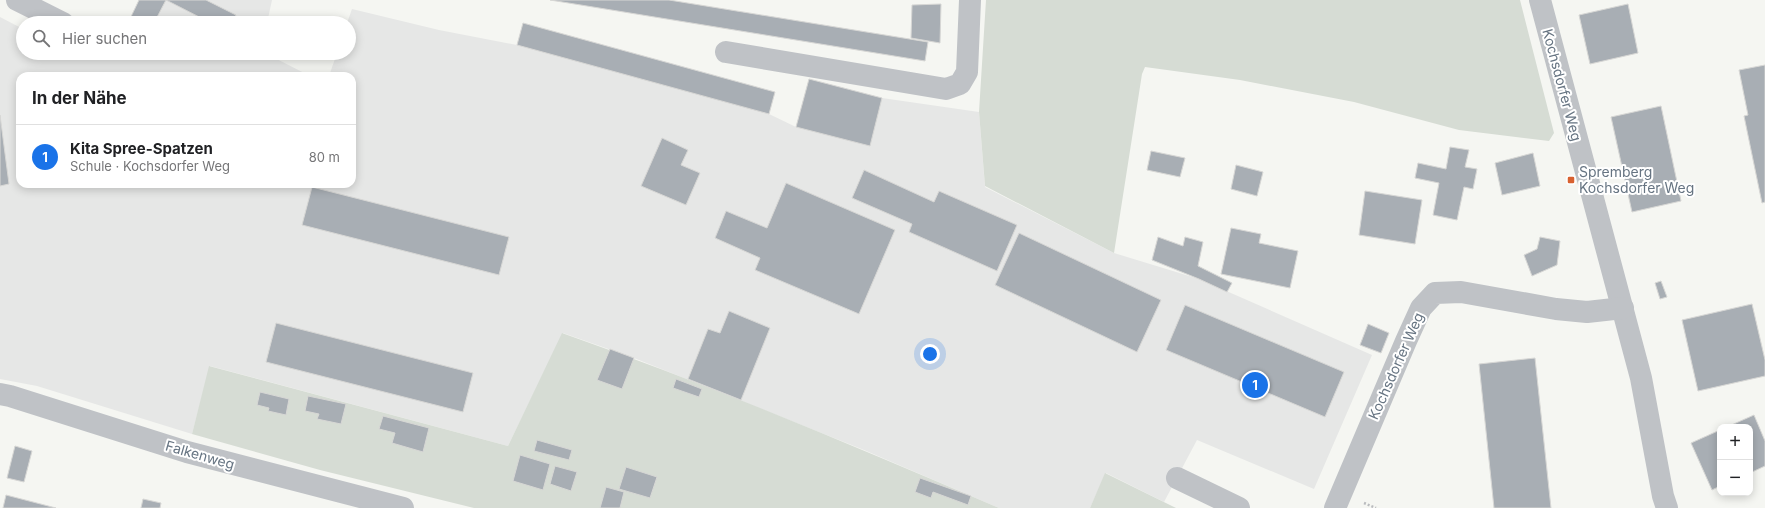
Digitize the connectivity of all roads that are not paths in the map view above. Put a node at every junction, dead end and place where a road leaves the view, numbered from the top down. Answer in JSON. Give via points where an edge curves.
{"nodes":[{"id":1,"x":17,"y":0,"type":"edge"},
{"id":2,"x":970,"y":0,"type":"edge"},
{"id":3,"x":1540,"y":0,"type":"edge"},
{"id":4,"x":49,"y":16,"type":"edge"},
{"id":5,"x":726,"y":52,"type":"dead end"},
{"id":6,"x":1623,"y":308,"type":"junction"},
{"id":7,"x":0,"y":394,"type":"edge"},
{"id":8,"x":1177,"y":478,"type":"dead end"},
{"id":9,"x":403,"y":508,"type":"edge"},
{"id":10,"x":1239,"y":508,"type":"edge"},
{"id":11,"x":1335,"y":508,"type":"edge"},
{"id":12,"x":1667,"y":508,"type":"edge"}],
"edges":[{"from":1,"to":4,"type":"street"},
{"from":2,"to":5,"type":"street","via":[[967,72],[960,84],[946,89]]},
{"from":3,"to":6,"type":"street","name":"Kochsdorfer Weg"},
{"from":6,"to":11,"type":"street","name":"Kochsdorfer Weg","via":[[1587,312],[1461,292],[1435,293],[1421,308]]},
{"from":6,"to":12,"type":"street","name":"Kochsdorfer Weg","via":[[1641,378]]},
{"from":7,"to":9,"type":"street","name":"Falkenweg","via":[[187,452]]},
{"from":8,"to":10,"type":"street"}]}
